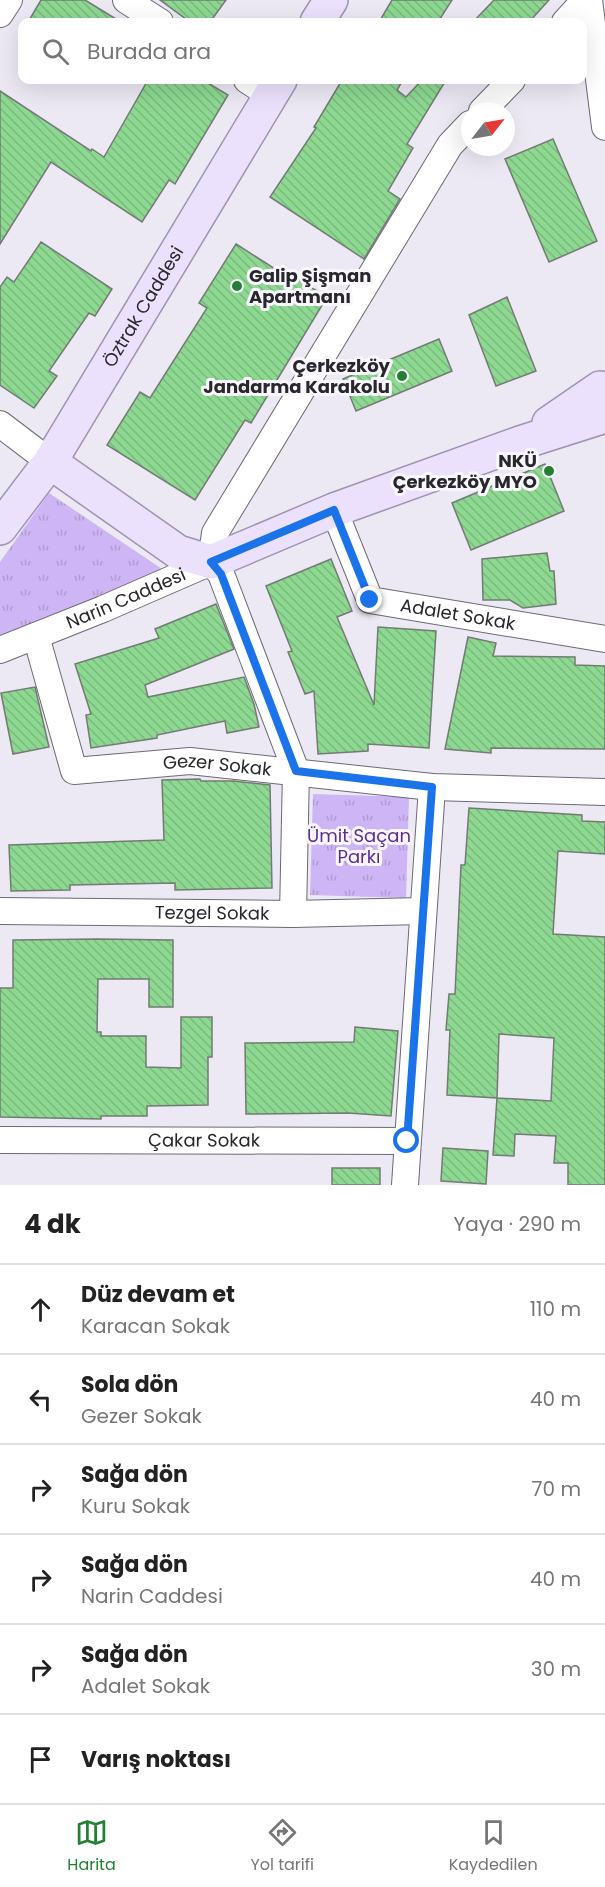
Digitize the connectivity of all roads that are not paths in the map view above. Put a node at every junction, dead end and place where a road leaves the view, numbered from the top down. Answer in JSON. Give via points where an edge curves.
{"nodes":[{"id":1,"x":9,"y":0,"type":"edge"},
{"id":2,"x":126,"y":0,"type":"edge"},
{"id":3,"x":331,"y":0,"type":"edge"},
{"id":4,"x":587,"y":0,"type":"edge"},
{"id":5,"x":0,"y":14,"type":"edge"},
{"id":6,"x":154,"y":18,"type":"edge"},
{"id":7,"x":320,"y":18,"type":"edge"},
{"id":8,"x":569,"y":18,"type":"edge"},
{"id":9,"x":508,"y":84,"type":"edge"},
{"id":10,"x":266,"y":85,"type":"edge"},
{"id":11,"x":491,"y":102,"type":"edge"},
{"id":12,"x":605,"y":127,"type":"edge"},
{"id":13,"x":461,"y":134,"type":"edge"},
{"id":14,"x":604,"y":394,"type":"edge"},
{"id":15,"x":0,"y":424,"type":"edge"},
{"id":16,"x":50,"y":462,"type":"junction"},
{"id":17,"x":334,"y":510,"type":"junction"},
{"id":18,"x":0,"y":528,"type":"edge"},
{"id":19,"x":211,"y":562,"type":"junction"},
{"id":20,"x":36,"y":636,"type":"junction"},
{"id":21,"x":605,"y":639,"type":"edge"},
{"id":22,"x":0,"y":650,"type":"edge"},
{"id":23,"x":296,"y":771,"type":"junction"},
{"id":24,"x":432,"y":787,"type":"junction"},
{"id":25,"x":605,"y":792,"type":"edge"},
{"id":26,"x":0,"y":911,"type":"edge"},
{"id":27,"x":422,"y":911,"type":"junction"},
{"id":28,"x":293,"y":914,"type":"junction"},
{"id":29,"x":0,"y":1140,"type":"edge"},
{"id":30,"x":407,"y":1141,"type":"junction"},
{"id":31,"x":405,"y":1185,"type":"edge"}],
"edges":[{"from":1,"to":5,"type":"street"},
{"from":2,"to":6,"type":"street"},
{"from":3,"to":7,"type":"main road"},
{"from":4,"to":8,"type":"street"},
{"from":4,"to":12,"type":"street"},
{"from":9,"to":11,"type":"street"},
{"from":10,"to":16,"type":"main road","name":"Öztrak Caddesi"},
{"from":13,"to":19,"type":"street","via":[[450,146],[215,533]]},
{"from":14,"to":17,"type":"main road","name":"Narin Caddesi","via":[[520,443]]},
{"from":15,"to":16,"type":"street"},
{"from":16,"to":18,"type":"main road","name":"Öztrak Caddesi"},
{"from":16,"to":19,"type":"main road","via":[[178,552]]},
{"from":17,"to":19,"type":"main road","name":"Narin Caddesi"},
{"from":17,"to":21,"type":"street","name":"Adalet Sokak","via":[[370,600]]},
{"from":19,"to":20,"type":"street","name":"Narin Caddesi"},
{"from":19,"to":23,"type":"street","via":[[221,574]]},
{"from":20,"to":22,"type":"street","name":"Narin Caddesi"},
{"from":20,"to":23,"type":"street","name":"Gezer Sokak","via":[[74,771],[190,761]]},
{"from":23,"to":24,"type":"street","name":"Gezer Sokak"},
{"from":23,"to":28,"type":"street"},
{"from":24,"to":25,"type":"street","name":"Gezer Sokak"},
{"from":24,"to":27,"type":"street"},
{"from":26,"to":28,"type":"street","name":"Tezgel Sokak"},
{"from":27,"to":28,"type":"street","name":"Tezgel Sokak"},
{"from":27,"to":30,"type":"street"},
{"from":29,"to":30,"type":"street","name":"Çakar Sokak"},
{"from":30,"to":31,"type":"street"}]}
